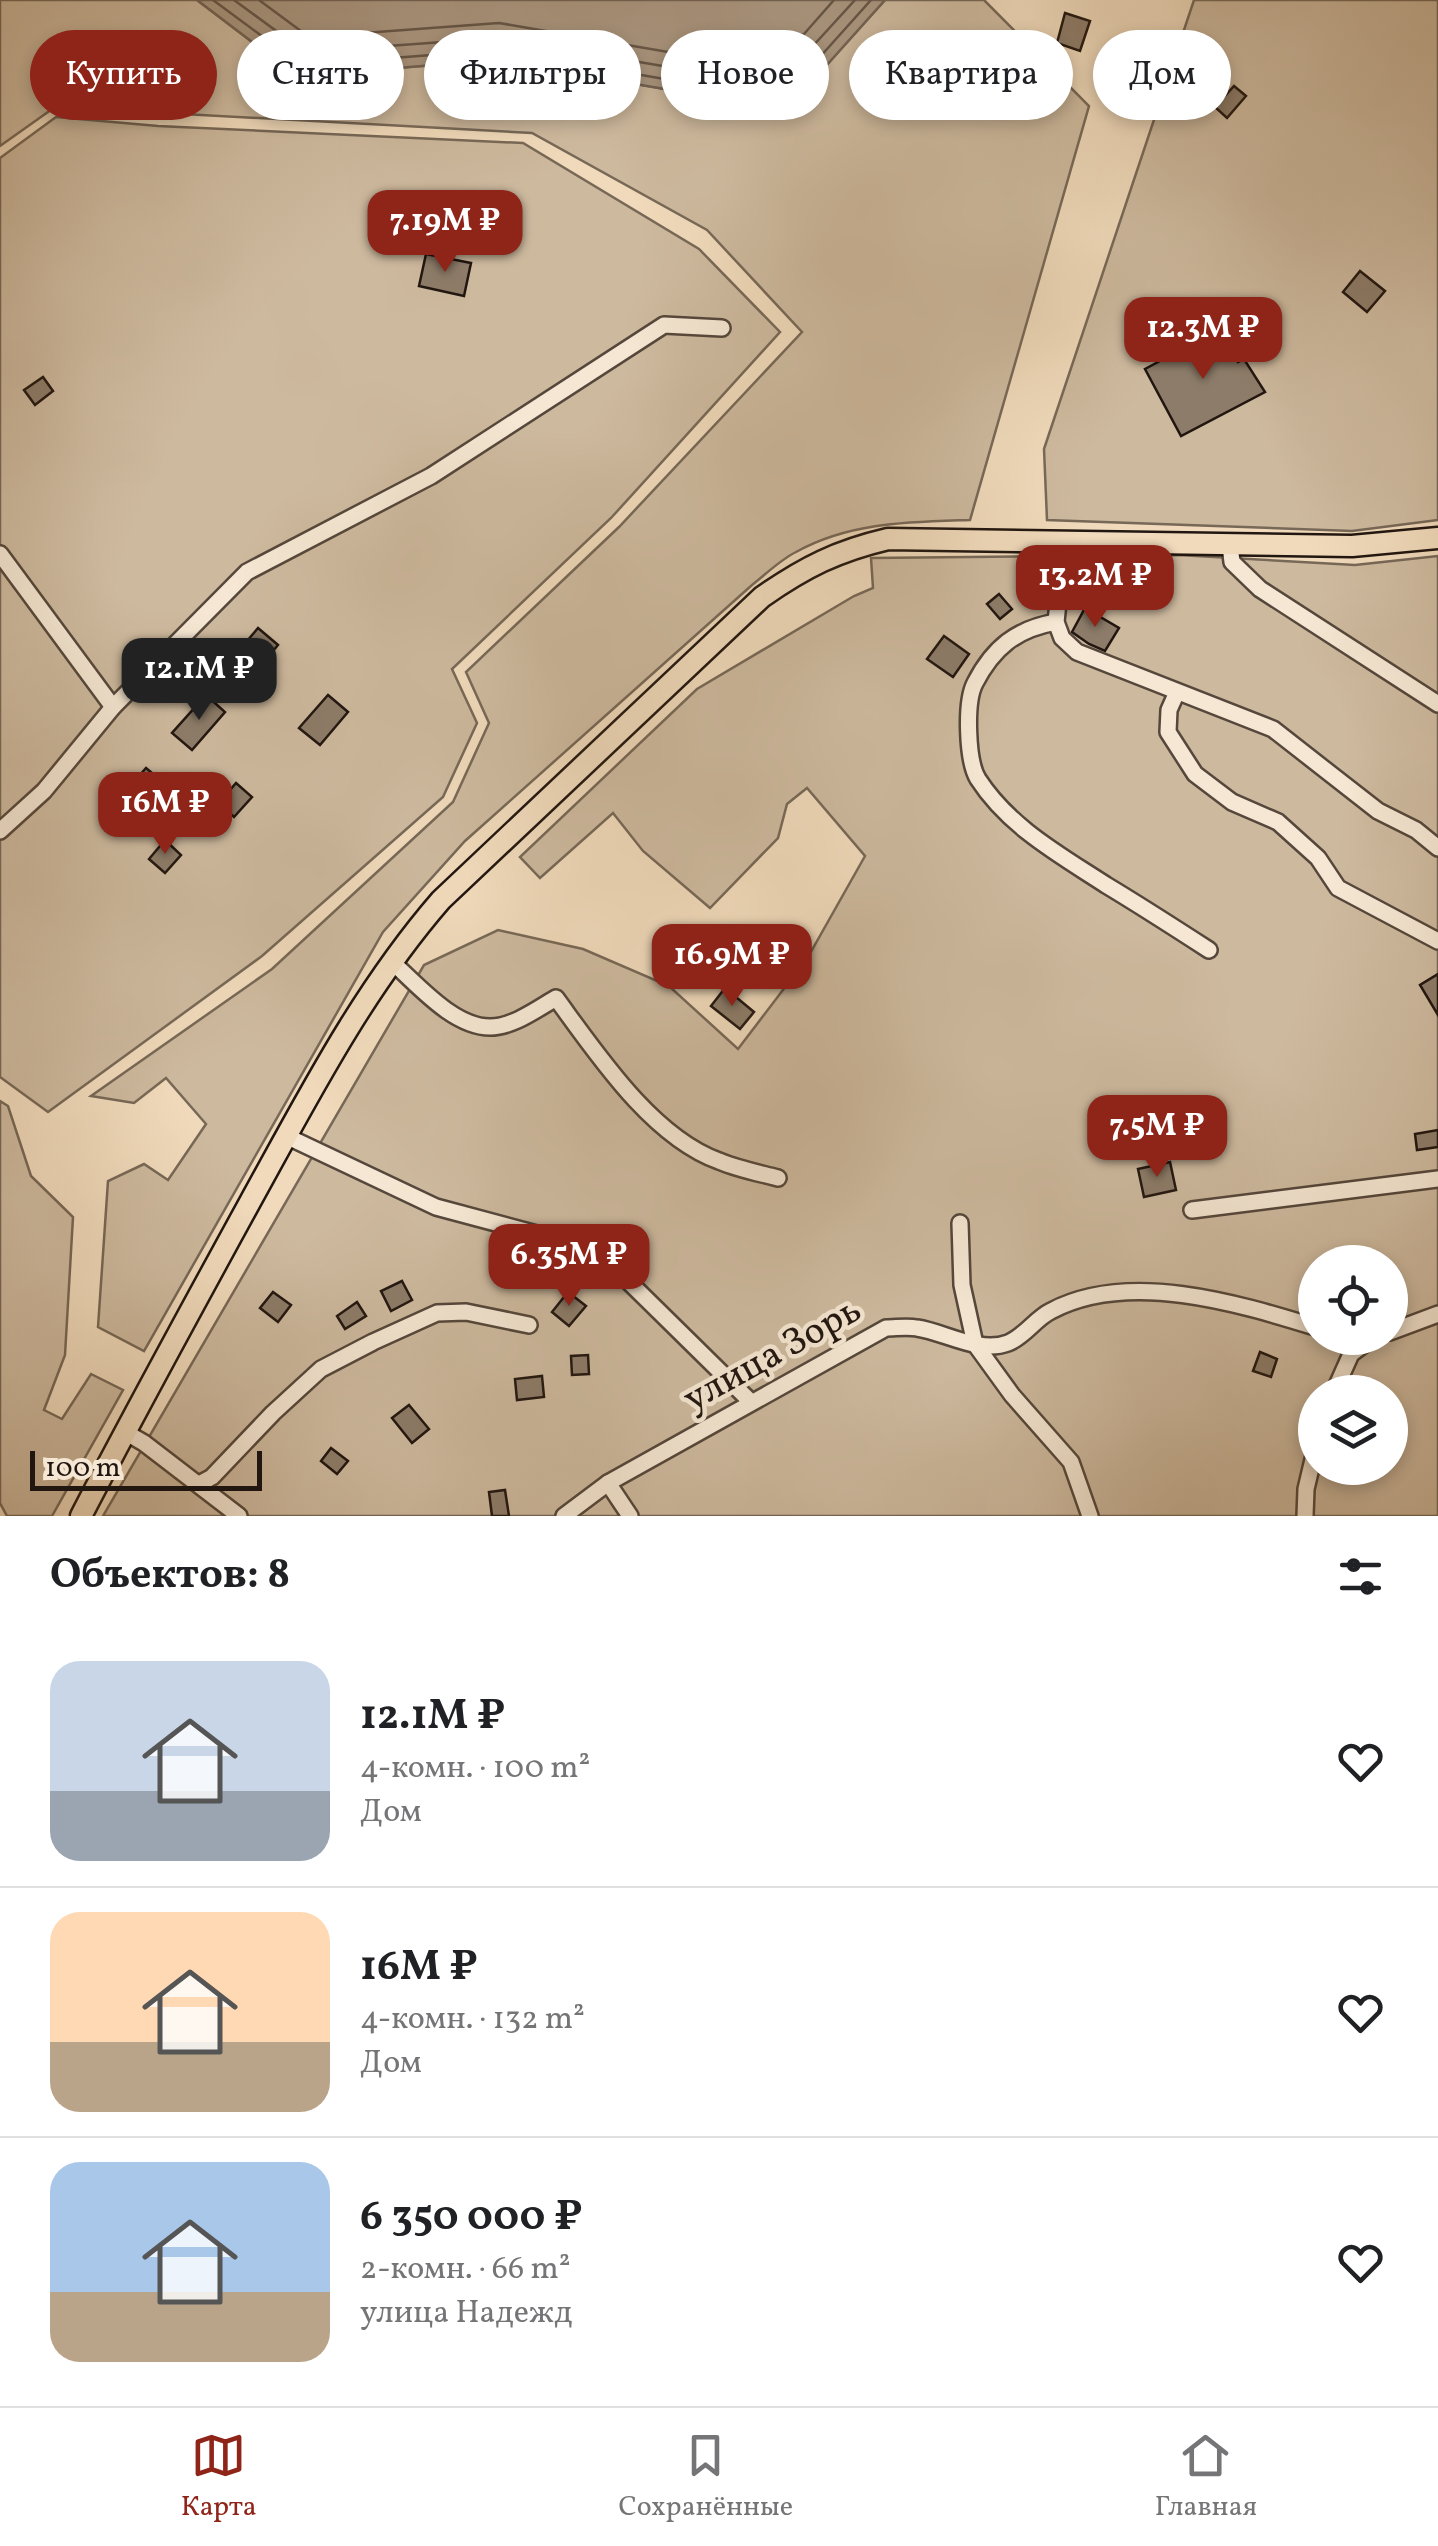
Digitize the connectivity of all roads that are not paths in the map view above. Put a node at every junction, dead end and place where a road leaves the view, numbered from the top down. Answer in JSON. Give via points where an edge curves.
{"nodes":[{"id":1,"x":722,"y":328,"type":"dead end"},
{"id":2,"x":1438,"y":538,"type":"edge"},
{"id":3,"x":1064,"y":544,"type":"junction"},
{"id":4,"x":1230,"y":545,"type":"junction"},
{"id":5,"x":0,"y":554,"type":"edge"},
{"id":6,"x":1056,"y":622,"type":"junction"},
{"id":7,"x":1177,"y":692,"type":"junction"},
{"id":8,"x":1438,"y":704,"type":"edge"},
{"id":9,"x":113,"y":707,"type":"junction"},
{"id":10,"x":0,"y":830,"type":"edge"},
{"id":11,"x":1438,"y":848,"type":"edge"},
{"id":12,"x":1438,"y":941,"type":"edge"},
{"id":13,"x":1209,"y":950,"type":"dead end"},
{"id":14,"x":391,"y":960,"type":"junction"},
{"id":15,"x":286,"y":1136,"type":"junction"},
{"id":16,"x":778,"y":1178,"type":"dead end"},
{"id":17,"x":1438,"y":1179,"type":"edge"},
{"id":18,"x":1192,"y":1210,"type":"dead end"},
{"id":19,"x":960,"y":1223,"type":"dead end"},
{"id":20,"x":1438,"y":1314,"type":"edge"},
{"id":21,"x":1298,"y":1322,"type":"edge"},
{"id":22,"x":529,"y":1325,"type":"dead end"},
{"id":23,"x":1408,"y":1325,"type":"edge"},
{"id":24,"x":976,"y":1344,"type":"junction"},
{"id":25,"x":751,"y":1402,"type":"junction"},
{"id":26,"x":124,"y":1432,"type":"junction"},
{"id":27,"x":608,"y":1483,"type":"junction"},
{"id":28,"x":199,"y":1484,"type":"junction"},
{"id":29,"x":1307,"y":1485,"type":"edge"},
{"id":30,"x":81,"y":1516,"type":"edge"},
{"id":31,"x":239,"y":1516,"type":"edge"},
{"id":32,"x":564,"y":1516,"type":"edge"},
{"id":33,"x":630,"y":1516,"type":"edge"},
{"id":34,"x":1090,"y":1516,"type":"edge"},
{"id":35,"x":1306,"y":1516,"type":"edge"}],
"edges":[{"from":1,"to":9,"type":"street","via":[[664,325],[431,476],[247,572]]},
{"from":2,"to":4,"type":"main road","via":[[1352,546]]},
{"from":3,"to":4,"type":"main road"},
{"from":3,"to":6,"type":"street"},
{"from":3,"to":14,"type":"main road","via":[[888,539],[805,567],[762,598],[440,900]]},
{"from":4,"to":8,"type":"street","via":[[1232,562],[1260,588]]},
{"from":5,"to":9,"type":"street"},
{"from":6,"to":7,"type":"street","via":[[1077,652]]},
{"from":6,"to":13,"type":"street","via":[[1037,625],[988,657],[971,690],[968,727],[976,777],[1028,835]]},
{"from":7,"to":11,"type":"street","via":[[1273,729],[1378,811]]},
{"from":7,"to":12,"type":"street","via":[[1168,732],[1195,774],[1232,802],[1278,822],[1318,858],[1338,888]]},
{"from":9,"to":10,"type":"street","via":[[44,791]]},
{"from":14,"to":15,"type":"main road"},
{"from":14,"to":16,"type":"street","via":[[473,1024],[493,1027],[556,998],[606,1066],[672,1135],[716,1161]]},
{"from":15,"to":25,"type":"street","via":[[436,1207],[574,1244],[628,1280]]},
{"from":15,"to":26,"type":"main road"},
{"from":17,"to":18,"type":"street"},
{"from":19,"to":24,"type":"street","via":[[962,1285]]},
{"from":20,"to":23,"type":"street"},
{"from":21,"to":24,"type":"street","via":[[1246,1306],[1145,1291],[1092,1296],[1050,1311],[1007,1343]]},
{"from":22,"to":28,"type":"street","via":[[438,1312],[373,1342],[321,1369]]},
{"from":24,"to":25,"type":"street","name":"улица Зорь","via":[[916,1327],[886,1328]]},
{"from":24,"to":34,"type":"street","via":[[1070,1462]]},
{"from":25,"to":27,"type":"street","name":"улица Зорь"},
{"from":26,"to":28,"type":"street"},
{"from":26,"to":30,"type":"main road"},
{"from":27,"to":32,"type":"street","name":"улица Зорь"},
{"from":27,"to":33,"type":"street"},
{"from":28,"to":31,"type":"street"},
{"from":29,"to":35,"type":"street"}]}
